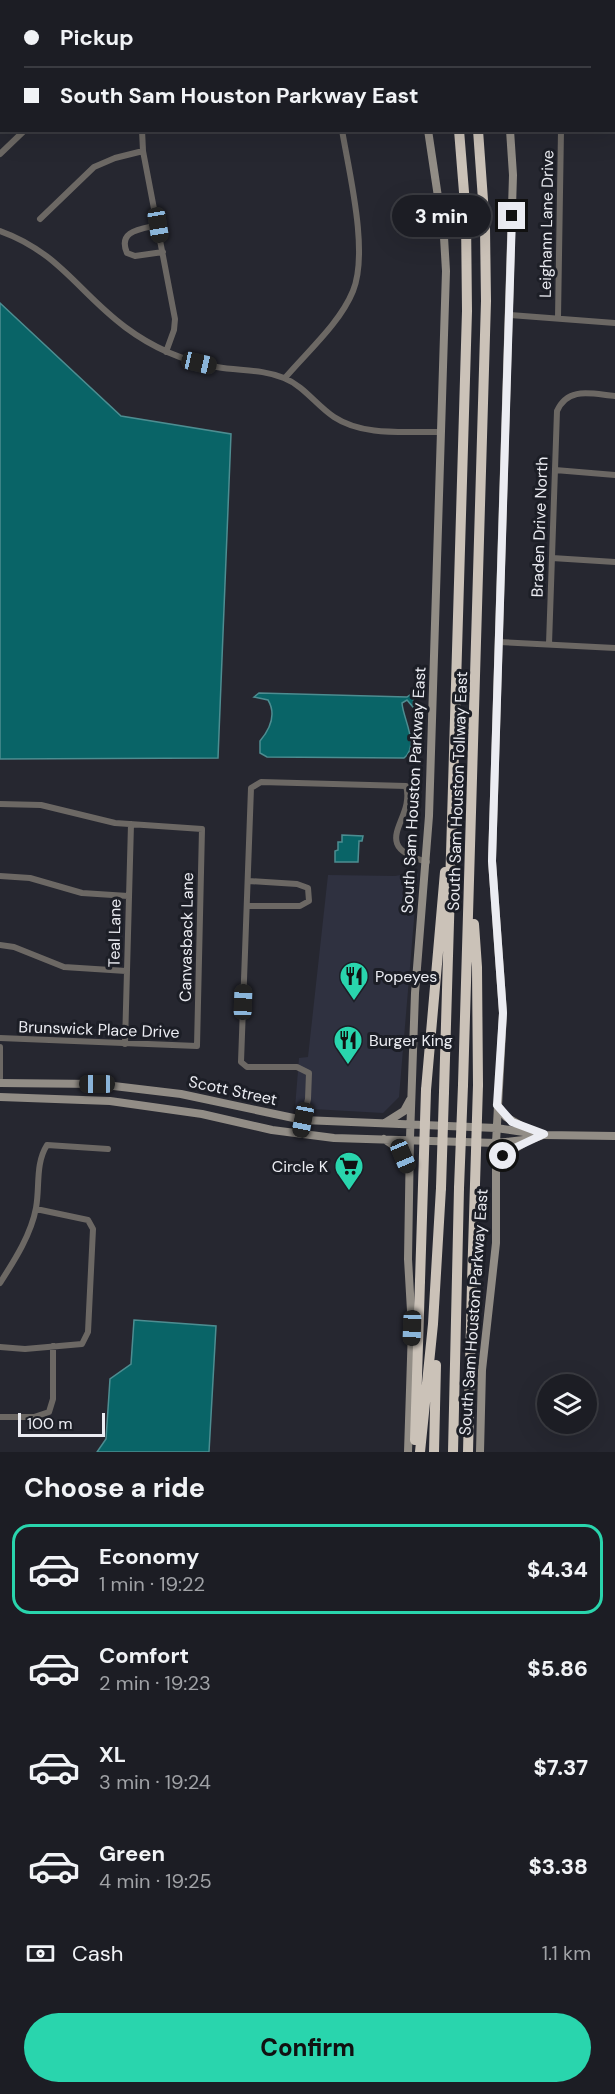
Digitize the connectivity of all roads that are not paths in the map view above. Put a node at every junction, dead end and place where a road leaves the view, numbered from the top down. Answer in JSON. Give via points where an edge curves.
{"nodes":[{"id":1,"x":23,"y":132,"type":"edge"},
{"id":2,"x":142,"y":132,"type":"edge"},
{"id":3,"x":342,"y":132,"type":"edge"},
{"id":4,"x":428,"y":132,"type":"edge"},
{"id":5,"x":459,"y":132,"type":"edge"},
{"id":6,"x":478,"y":132,"type":"edge"},
{"id":7,"x":510,"y":132,"type":"edge"},
{"id":8,"x":561,"y":132,"type":"edge"},
{"id":9,"x":143,"y":151,"type":"junction"},
{"id":10,"x":0,"y":154,"type":"edge"},
{"id":11,"x":40,"y":219,"type":"dead end"},
{"id":12,"x":158,"y":225,"type":"junction"},
{"id":13,"x":0,"y":231,"type":"edge"},
{"id":14,"x":163,"y":252,"type":"junction"},
{"id":15,"x":510,"y":315,"type":"junction"},
{"id":16,"x":558,"y":318,"type":"junction"},
{"id":17,"x":615,"y":323,"type":"edge"},
{"id":18,"x":166,"y":352,"type":"junction"},
{"id":19,"x":285,"y":378,"type":"junction"},
{"id":20,"x":615,"y":396,"type":"edge"},
{"id":21,"x":441,"y":432,"type":"junction"},
{"id":22,"x":555,"y":470,"type":"junction"},
{"id":23,"x":615,"y":475,"type":"edge"},
{"id":24,"x":552,"y":558,"type":"junction"},
{"id":25,"x":615,"y":562,"type":"edge"},
{"id":26,"x":499,"y":642,"type":"junction"},
{"id":27,"x":549,"y":644,"type":"junction"},
{"id":28,"x":615,"y":648,"type":"edge"},
{"id":29,"x":453,"y":797,"type":"junction"},
{"id":30,"x":0,"y":804,"type":"edge"},
{"id":31,"x":130,"y":824,"type":"junction"},
{"id":32,"x":427,"y":862,"type":"junction"},
{"id":33,"x":470,"y":867,"type":"junction"},
{"id":34,"x":0,"y":876,"type":"edge"},
{"id":35,"x":248,"y":881,"type":"junction"},
{"id":36,"x":128,"y":896,"type":"junction"},
{"id":37,"x":247,"y":906,"type":"junction"},
{"id":38,"x":0,"y":945,"type":"edge"},
{"id":39,"x":126,"y":971,"type":"junction"},
{"id":40,"x":0,"y":1038,"type":"edge"},
{"id":41,"x":125,"y":1044,"type":"junction"},
{"id":42,"x":197,"y":1046,"type":"joint"},
{"id":43,"x":0,"y":1047,"type":"edge"},
{"id":44,"x":0,"y":1081,"type":"edge"},
{"id":45,"x":411,"y":1096,"type":"junction"},
{"id":46,"x":0,"y":1097,"type":"edge"},
{"id":47,"x":205,"y":1100,"type":"junction"},
{"id":48,"x":497,"y":1105,"type":"junction"},
{"id":49,"x":202,"y":1114,"type":"junction"},
{"id":50,"x":303,"y":1120,"type":"junction"},
{"id":51,"x":384,"y":1124,"type":"junction"},
{"id":52,"x":410,"y":1124,"type":"junction"},
{"id":53,"x":496,"y":1128,"type":"junction"},
{"id":54,"x":300,"y":1134,"type":"junction"},
{"id":55,"x":531,"y":1135,"type":"junction"},
{"id":56,"x":615,"y":1136,"type":"edge"},
{"id":57,"x":383,"y":1138,"type":"junction"},
{"id":58,"x":410,"y":1138,"type":"junction"},
{"id":59,"x":496,"y":1143,"type":"junction"},
{"id":60,"x":108,"y":1149,"type":"dead end"},
{"id":61,"x":410,"y":1171,"type":"junction"},
{"id":62,"x":496,"y":1171,"type":"junction"},
{"id":63,"x":441,"y":1188,"type":"junction"},
{"id":64,"x":36,"y":1209,"type":"junction"},
{"id":65,"x":0,"y":1266,"type":"edge"},
{"id":66,"x":8,"y":1270,"type":"junction"},
{"id":67,"x":0,"y":1283,"type":"edge"},
{"id":68,"x":455,"y":1330,"type":"junction"},
{"id":69,"x":53,"y":1346,"type":"junction"},
{"id":70,"x":0,"y":1347,"type":"edge"},
{"id":71,"x":0,"y":1417,"type":"edge"},
{"id":72,"x":408,"y":1452,"type":"edge"},
{"id":73,"x":414,"y":1452,"type":"edge"},
{"id":74,"x":420,"y":1452,"type":"edge"},
{"id":75,"x":434,"y":1452,"type":"edge"},
{"id":76,"x":453,"y":1452,"type":"edge"},
{"id":77,"x":462,"y":1452,"type":"edge"},
{"id":78,"x":468,"y":1452,"type":"edge"},
{"id":79,"x":480,"y":1452,"type":"edge"}],
"edges":[{"from":1,"to":10,"type":"street"},
{"from":2,"to":9,"type":"street"},
{"from":3,"to":19,"type":"street","via":[[355,209],[357,279],[340,313]]},
{"from":4,"to":21,"type":"main road","name":"South Sam Houston Parkway East","via":[[446,271]]},
{"from":5,"to":29,"type":"highway","name":"South Sam Houston Tollway East","via":[[467,301]]},
{"from":6,"to":33,"type":"highway","name":"South Sam Houston Tollway East","via":[[486,290]]},
{"from":7,"to":15,"type":"main road","name":"South Sam Houston Parkway East"},
{"from":8,"to":16,"type":"street","name":"Leighann Lane Drive"},
{"from":9,"to":11,"type":"street","via":[[94,167]]},
{"from":9,"to":12,"type":"street"},
{"from":12,"to":14,"type":"street"},
{"from":12,"to":14,"type":"street","via":[[131,231],[125,238],[125,249],[135,256]]},
{"from":13,"to":18,"type":"street","via":[[31,245],[60,265],[124,327]]},
{"from":14,"to":18,"type":"street","via":[[175,319]]},
{"from":15,"to":16,"type":"street"},
{"from":15,"to":26,"type":"main road","name":"South Sam Houston Parkway East"},
{"from":16,"to":17,"type":"street"},
{"from":18,"to":19,"type":"street","via":[[216,367],[261,371]]},
{"from":19,"to":21,"type":"street","via":[[336,418],[359,428]]},
{"from":20,"to":22,"type":"street","name":"Braden Drive North","via":[[571,394],[565,398],[557,411]]},
{"from":21,"to":32,"type":"main road","name":"South Sam Houston Parkway East"},
{"from":22,"to":23,"type":"street"},
{"from":22,"to":24,"type":"street","name":"Braden Drive North"},
{"from":24,"to":25,"type":"street"},
{"from":24,"to":27,"type":"street","name":"Braden Drive North"},
{"from":26,"to":27,"type":"street"},
{"from":26,"to":48,"type":"main road","name":"South Sam Houston Parkway East","via":[[492,861],[503,1013]]},
{"from":27,"to":28,"type":"street"},
{"from":29,"to":63,"type":"highway","name":"South Sam Houston Tollway East","bridge":true},
{"from":29,"to":73,"type":"highway","bridge":true,"via":[[438,926],[426,1090]]},
{"from":30,"to":31,"type":"street","via":[[41,804]]},
{"from":31,"to":36,"type":"street","name":"Teal Lane"},
{"from":31,"to":42,"type":"street","name":"Canvasback Lane","via":[[202,829]]},
{"from":32,"to":35,"type":"street","via":[[407,856],[395,834],[406,812],[406,786],[261,782],[251,788]]},
{"from":32,"to":45,"type":"main road","name":"South Sam Houston Parkway East","via":[[415,993]]},
{"from":33,"to":68,"type":"highway","name":"South Sam Houston Tollway East","bridge":true},
{"from":33,"to":78,"type":"highway","bridge":true,"via":[[477,967],[478,1085]]},
{"from":34,"to":36,"type":"street","via":[[30,878],[82,893]]},
{"from":35,"to":37,"type":"street"},
{"from":35,"to":37,"type":"street","via":[[297,884],[309,888],[309,901],[300,906]]},
{"from":36,"to":39,"type":"street","name":"Teal Lane"},
{"from":37,"to":50,"type":"street","via":[[241,1062],[247,1067],[297,1067],[309,1073]]},
{"from":38,"to":39,"type":"street","via":[[64,967]]},
{"from":39,"to":41,"type":"street","name":"Teal Lane"},
{"from":40,"to":41,"type":"street","name":"Brunswick Place Drive"},
{"from":41,"to":42,"type":"street","name":"Brunswick Place Drive"},
{"from":43,"to":44,"type":"street"},
{"from":44,"to":47,"type":"main road","name":"Scott Street","via":[[97,1084]]},
{"from":45,"to":51,"type":"main road","via":[[404,1111]]},
{"from":45,"to":52,"type":"main road","name":"South Sam Houston Parkway East"},
{"from":46,"to":49,"type":"main road","name":"Scott Street","via":[[110,1101]]},
{"from":47,"to":49,"type":"main road"},
{"from":47,"to":50,"type":"main road","name":"Scott Street"},
{"from":48,"to":53,"type":"main road","name":"South Sam Houston Parkway East"},
{"from":48,"to":55,"type":"main road"},
{"from":49,"to":54,"type":"main road","name":"Scott Street"},
{"from":50,"to":51,"type":"main road","name":"Scott Street"},
{"from":50,"to":54,"type":"street"},
{"from":51,"to":52,"type":"main road","name":"Scott Street"},
{"from":52,"to":53,"type":"main road","name":"Scott Street"},
{"from":52,"to":58,"type":"main road","name":"South Sam Houston Parkway East"},
{"from":53,"to":55,"type":"main road","name":"Scott Street"},
{"from":53,"to":59,"type":"main road","name":"South Sam Houston Parkway East"},
{"from":54,"to":57,"type":"main road","name":"Scott Street"},
{"from":55,"to":56,"type":"main road"},
{"from":55,"to":59,"type":"main road","name":"Scott Street"},
{"from":55,"to":62,"type":"main road","via":[[503,1156]]},
{"from":57,"to":58,"type":"main road","name":"Scott Street"},
{"from":57,"to":61,"type":"main road","via":[[399,1149]]},
{"from":58,"to":59,"type":"main road","name":"Scott Street"},
{"from":58,"to":61,"type":"main road","name":"South Sam Houston Parkway East"},
{"from":59,"to":62,"type":"main road","name":"South Sam Houston Parkway East"},
{"from":60,"to":64,"type":"street","via":[[47,1145],[42,1154]]},
{"from":61,"to":72,"type":"main road","name":"South Sam Houston Parkway East","via":[[408,1259],[412,1328]]},
{"from":62,"to":79,"type":"main road","name":"South Sam Houston Parkway East","via":[[496,1244],[482,1370]]},
{"from":63,"to":74,"type":"highway"},
{"from":63,"to":75,"type":"highway","name":"South Sam Houston Tollway East"},
{"from":64,"to":66,"type":"street"},
{"from":64,"to":69,"type":"street","via":[[88,1220],[93,1229],[88,1332],[82,1344]]},
{"from":65,"to":66,"type":"street"},
{"from":66,"to":67,"type":"street"},
{"from":68,"to":76,"type":"highway","name":"South Sam Houston Tollway East"},
{"from":68,"to":77,"type":"highway","via":[[464,1355]]},
{"from":69,"to":70,"type":"street"},
{"from":69,"to":71,"type":"street","via":[[53,1399],[49,1412],[34,1417]]}]}
